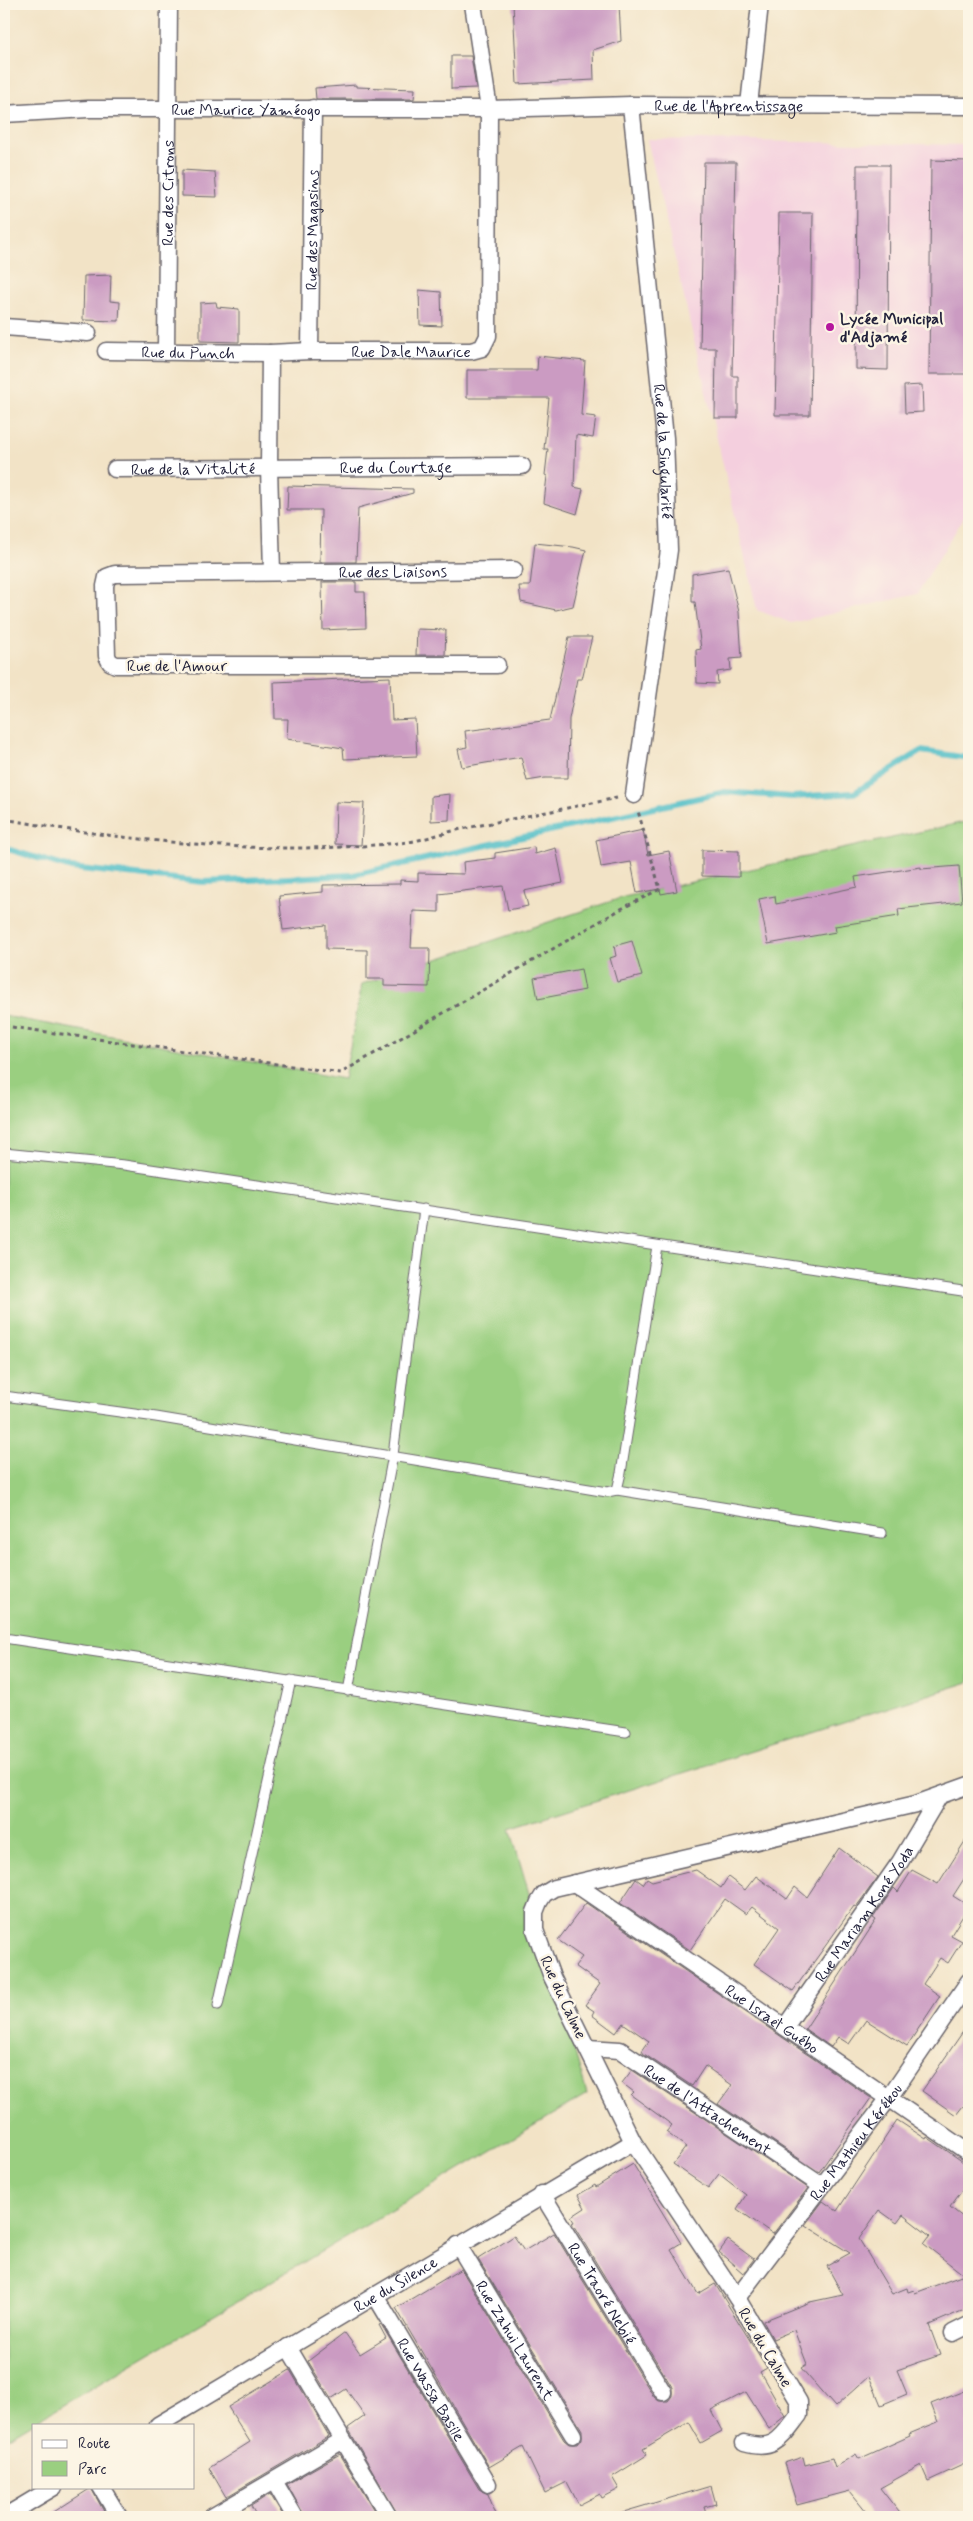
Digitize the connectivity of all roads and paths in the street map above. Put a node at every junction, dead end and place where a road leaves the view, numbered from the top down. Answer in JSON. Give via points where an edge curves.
{"nodes":[{"id":1,"x":169,"y":4,"type":"edge"},
{"id":2,"x":473,"y":4,"type":"edge"},
{"id":3,"x":760,"y":4,"type":"edge"},
{"id":4,"x":631,"y":105,"type":"junction"},
{"id":5,"x":750,"y":105,"type":"junction"},
{"id":6,"x":969,"y":106,"type":"edge"},
{"id":7,"x":313,"y":108,"type":"junction"},
{"id":8,"x":489,"y":109,"type":"junction"},
{"id":9,"x":168,"y":111,"type":"junction"},
{"id":10,"x":4,"y":114,"type":"edge"},
{"id":11,"x":4,"y":328,"type":"edge"},
{"id":12,"x":88,"y":333,"type":"dead end"},
{"id":13,"x":106,"y":351,"type":"dead end"},
{"id":14,"x":310,"y":351,"type":"junction"},
{"id":15,"x":166,"y":352,"type":"junction"},
{"id":16,"x":270,"y":353,"type":"junction"},
{"id":17,"x":522,"y":466,"type":"dead end"},
{"id":18,"x":269,"y":468,"type":"junction"},
{"id":19,"x":115,"y":469,"type":"dead end"},
{"id":20,"x":514,"y":570,"type":"dead end"},
{"id":21,"x":272,"y":571,"type":"junction"},
{"id":22,"x":497,"y":665,"type":"dead end"},
{"id":23,"x":634,"y":795,"type":"junction"},
{"id":24,"x":4,"y":819,"type":"edge"},
{"id":25,"x":4,"y":1026,"type":"edge"},
{"id":26,"x":4,"y":1153,"type":"edge"},
{"id":27,"x":424,"y":1209,"type":"junction"},
{"id":28,"x":657,"y":1246,"type":"junction"},
{"id":29,"x":969,"y":1292,"type":"edge"},
{"id":30,"x":4,"y":1396,"type":"edge"},
{"id":31,"x":392,"y":1455,"type":"junction"},
{"id":32,"x":617,"y":1490,"type":"junction"},
{"id":33,"x":882,"y":1533,"type":"dead end"},
{"id":34,"x":4,"y":1638,"type":"edge"},
{"id":35,"x":291,"y":1680,"type":"junction"},
{"id":36,"x":348,"y":1691,"type":"junction"},
{"id":37,"x":626,"y":1732,"type":"dead end"},
{"id":38,"x":969,"y":1786,"type":"edge"},
{"id":39,"x":938,"y":1798,"type":"junction"},
{"id":40,"x":574,"y":1883,"type":"junction"},
{"id":41,"x":969,"y":1981,"type":"edge"},
{"id":42,"x":218,"y":2005,"type":"dead end"},
{"id":43,"x":785,"y":2028,"type":"junction"},
{"id":44,"x":588,"y":2048,"type":"junction"},
{"id":45,"x":889,"y":2098,"type":"junction"},
{"id":46,"x":634,"y":2142,"type":"junction"},
{"id":47,"x":969,"y":2153,"type":"edge"},
{"id":48,"x":822,"y":2186,"type":"junction"},
{"id":49,"x":542,"y":2194,"type":"junction"},
{"id":50,"x":458,"y":2245,"type":"junction"},
{"id":51,"x":375,"y":2295,"type":"junction"},
{"id":52,"x":737,"y":2298,"type":"junction"},
{"id":53,"x":969,"y":2325,"type":"edge"},
{"id":54,"x":953,"y":2333,"type":"dead end"},
{"id":55,"x":288,"y":2347,"type":"junction"},
{"id":56,"x":662,"y":2392,"type":"dead end"},
{"id":57,"x":160,"y":2424,"type":"edge"},
{"id":58,"x":572,"y":2435,"type":"dead end"},
{"id":59,"x":343,"y":2440,"type":"junction"},
{"id":60,"x":744,"y":2443,"type":"dead end"},
{"id":61,"x":274,"y":2481,"type":"junction"},
{"id":62,"x":488,"y":2484,"type":"dead end"},
{"id":63,"x":52,"y":2488,"type":"edge"},
{"id":64,"x":101,"y":2488,"type":"edge"},
{"id":65,"x":4,"y":2517,"type":"edge"},
{"id":66,"x":119,"y":2517,"type":"edge"},
{"id":67,"x":212,"y":2517,"type":"edge"},
{"id":68,"x":295,"y":2517,"type":"edge"},
{"id":69,"x":390,"y":2517,"type":"edge"}],
"edges":[{"from":1,"to":9,"type":"street","name":"Rue des Citrons"},
{"from":2,"to":8,"type":"street","name":"Rue Dale Maurice"},
{"from":3,"to":5,"type":"street"},
{"from":4,"to":5,"type":"street","name":"Rue de l'Apprentissage"},
{"from":4,"to":8,"type":"street","name":"Rue de l'Apprentissage"},
{"from":4,"to":23,"type":"street","name":"Rue de la Singularité","via":[[664,438],[669,550]]},
{"from":5,"to":6,"type":"street","name":"Rue de l'Apprentissage"},
{"from":7,"to":8,"type":"street","name":"Rue Maurice Yaméogo"},
{"from":7,"to":9,"type":"street","name":"Rue Maurice Yaméogo"},
{"from":7,"to":14,"type":"street","name":"Rue des Magasins"},
{"from":8,"to":14,"type":"street","name":"Rue Dale Maurice","via":[[488,336],[482,348],[471,351]]},
{"from":9,"to":10,"type":"street","name":"Rue Maurice Yaméogo","via":[[88,109]]},
{"from":9,"to":15,"type":"street","name":"Rue des Citrons"},
{"from":11,"to":12,"type":"street"},
{"from":13,"to":15,"type":"street","name":"Rue du Punch"},
{"from":14,"to":16,"type":"street","name":"Rue Dale Maurice"},
{"from":15,"to":16,"type":"street","name":"Rue du Punch"},
{"from":16,"to":18,"type":"street"},
{"from":17,"to":18,"type":"street","name":"Rue du Courtage"},
{"from":18,"to":19,"type":"street","name":"Rue de la Vitalité"},
{"from":18,"to":21,"type":"street"},
{"from":20,"to":21,"type":"street","name":"Rue des Liaisons"},
{"from":21,"to":22,"type":"street","name":"Rue de l'Amour","via":[[115,574],[107,577],[107,656],[110,662],[116,665]]},
{"from":23,"to":24,"type":"path","via":[[400,843],[321,847],[232,846],[91,834]]},
{"from":23,"to":25,"type":"path","via":[[660,888],[341,1073]]},
{"from":26,"to":27,"type":"lane","via":[[124,1165]]},
{"from":27,"to":28,"type":"lane"},
{"from":27,"to":31,"type":"lane"},
{"from":28,"to":29,"type":"lane"},
{"from":28,"to":32,"type":"lane"},
{"from":30,"to":31,"type":"lane"},
{"from":31,"to":32,"type":"lane","via":[[607,1492]]},
{"from":31,"to":36,"type":"lane"},
{"from":32,"to":33,"type":"lane"},
{"from":34,"to":35,"type":"lane"},
{"from":35,"to":36,"type":"lane"},
{"from":35,"to":42,"type":"lane"},
{"from":36,"to":37,"type":"lane"},
{"from":38,"to":39,"type":"street","name":"Rue du Calme"},
{"from":39,"to":40,"type":"street","name":"Rue du Calme"},
{"from":39,"to":43,"type":"street","name":"Rue Mariam Koné Yoda","via":[[900,1862]]},
{"from":40,"to":43,"type":"street","name":"Rue Israël Guébo"},
{"from":40,"to":44,"type":"street","name":"Rue du Calme","via":[[544,1894],[535,1912],[535,1930],[552,1977]]},
{"from":41,"to":45,"type":"street","name":"Rue Mathieu Kérékou"},
{"from":43,"to":45,"type":"street","name":"Rue Israël Guébo"},
{"from":44,"to":46,"type":"street","name":"Rue du Calme"},
{"from":44,"to":48,"type":"street","name":"Rue de l'Attachement","via":[[620,2050]]},
{"from":45,"to":47,"type":"street","name":"Rue Israël Guébo"},
{"from":45,"to":48,"type":"street","name":"Rue Mathieu Kérékou"},
{"from":46,"to":49,"type":"street","name":"Rue du Silence"},
{"from":46,"to":52,"type":"street","name":"Rue du Calme"},
{"from":48,"to":52,"type":"street","name":"Rue Mathieu Kérékou"},
{"from":49,"to":50,"type":"street","name":"Rue du Silence"},
{"from":49,"to":56,"type":"street","name":"Rue Traoré Nebié"},
{"from":50,"to":51,"type":"street","name":"Rue du Silence"},
{"from":50,"to":58,"type":"street","name":"Rue Zahui Laurent"},
{"from":51,"to":55,"type":"street","name":"Rue du Silence"},
{"from":51,"to":62,"type":"street","name":"Rue Wassa Basile"},
{"from":52,"to":60,"type":"street","name":"Rue du Calme","via":[[799,2402],[800,2409],[799,2415],[773,2444],[757,2448]]},
{"from":53,"to":54,"type":"street"},
{"from":55,"to":57,"type":"street","name":"Rue du Silence"},
{"from":55,"to":59,"type":"street"},
{"from":59,"to":61,"type":"street"},
{"from":59,"to":69,"type":"street"},
{"from":61,"to":67,"type":"street"},
{"from":61,"to":68,"type":"street"},
{"from":63,"to":65,"type":"street"},
{"from":64,"to":66,"type":"street"}]}
